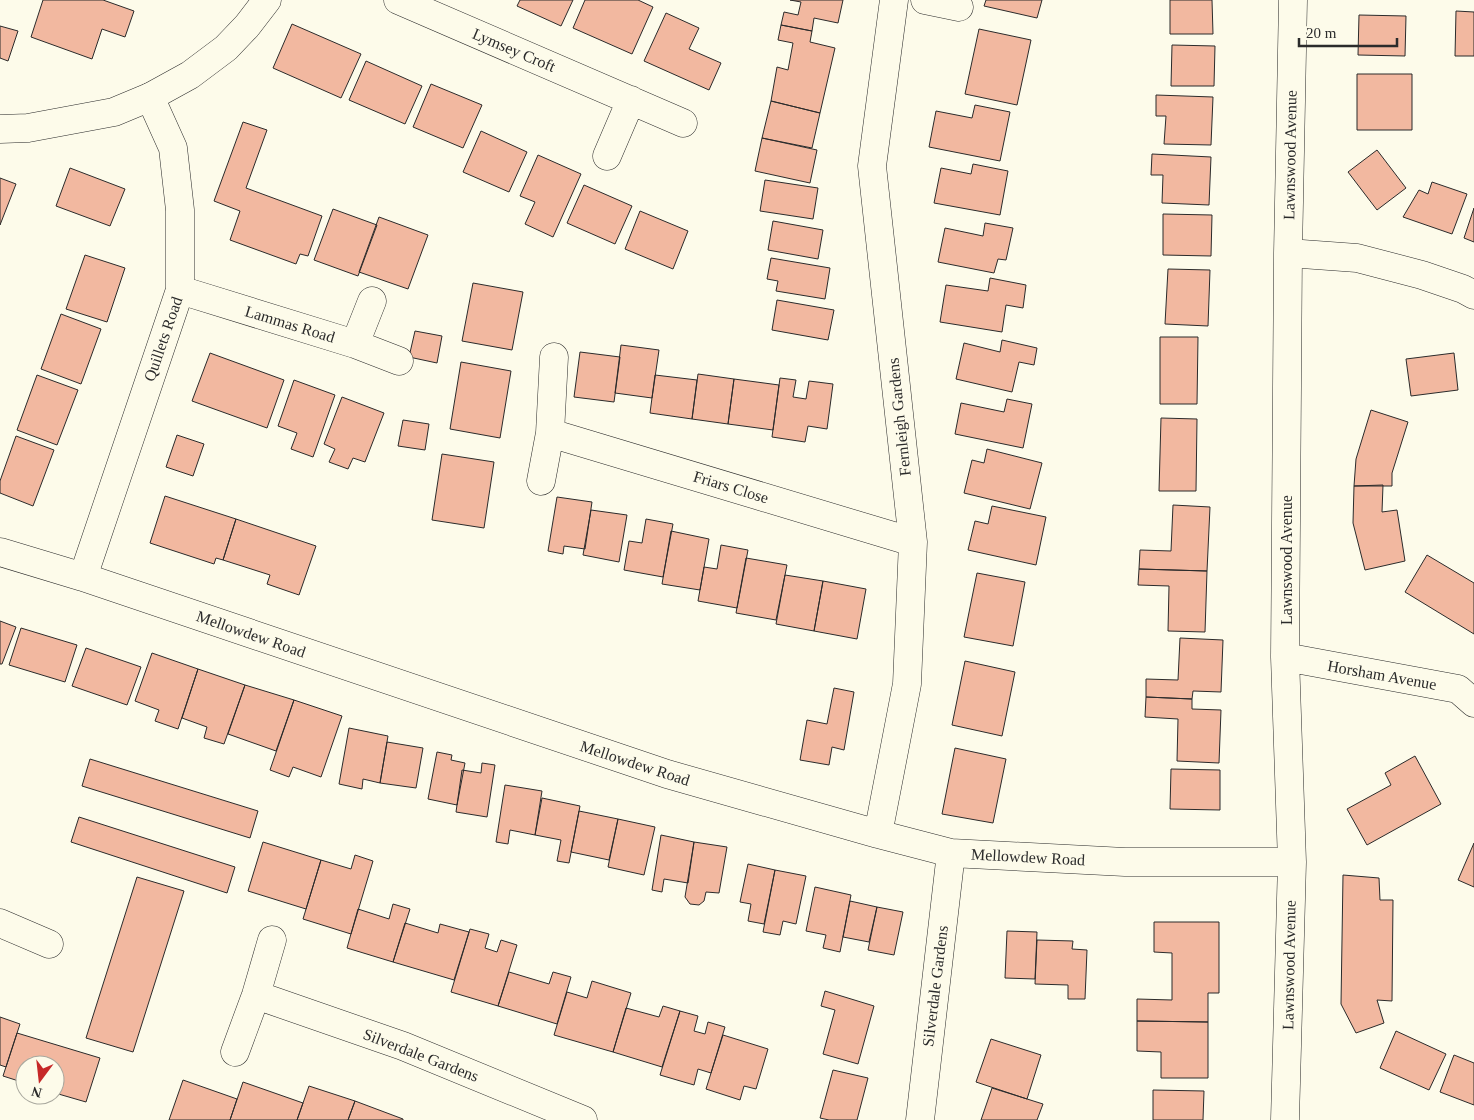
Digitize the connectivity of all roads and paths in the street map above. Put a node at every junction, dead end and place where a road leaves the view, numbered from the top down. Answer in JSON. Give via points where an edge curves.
{"nodes":[{"id":1,"x":267,"y":0,"type":"edge"},
{"id":2,"x":398,"y":0,"type":"edge"},
{"id":3,"x":894,"y":0,"type":"edge"},
{"id":4,"x":925,"y":0,"type":"edge"},
{"id":5,"x":1293,"y":0,"type":"edge"},
{"id":6,"x":959,"y":7,"type":"dead end"},
{"id":7,"x":150,"y":97,"type":"junction"},
{"id":8,"x":630,"y":100,"type":"junction"},
{"id":9,"x":683,"y":123,"type":"dead end"},
{"id":10,"x":0,"y":129,"type":"edge"},
{"id":11,"x":607,"y":156,"type":"dead end"},
{"id":12,"x":1288,"y":253,"type":"junction"},
{"id":13,"x":180,"y":290,"type":"junction"},
{"id":14,"x":1474,"y":295,"type":"edge"},
{"id":15,"x":372,"y":301,"type":"dead end"},
{"id":16,"x":355,"y":344,"type":"junction"},
{"id":17,"x":554,"y":357,"type":"dead end"},
{"id":18,"x":399,"y":361,"type":"dead end"},
{"id":19,"x":550,"y":433,"type":"junction"},
{"id":20,"x":541,"y":481,"type":"dead end"},
{"id":21,"x":913,"y":542,"type":"junction"},
{"id":22,"x":0,"y":552,"type":"edge"},
{"id":23,"x":83,"y":577,"type":"junction"},
{"id":24,"x":1285,"y":657,"type":"junction"},
{"id":25,"x":1474,"y":704,"type":"edge"},
{"id":26,"x":878,"y":834,"type":"junction"},
{"id":27,"x":951,"y":852,"type":"junction"},
{"id":28,"x":1292,"y":862,"type":"junction"},
{"id":29,"x":0,"y":923,"type":"edge"},
{"id":30,"x":272,"y":940,"type":"dead end"},
{"id":31,"x":49,"y":944,"type":"dead end"},
{"id":32,"x":256,"y":995,"type":"junction"},
{"id":33,"x":235,"y":1052,"type":"dead end"},
{"id":34,"x":584,"y":1120,"type":"edge"},
{"id":35,"x":920,"y":1120,"type":"edge"},
{"id":36,"x":1285,"y":1120,"type":"edge"}],
"edges":[{"from":1,"to":7,"type":"street","via":[[226,48]]},
{"from":2,"to":8,"type":"street","name":"Lymsey Croft"},
{"from":3,"to":21,"type":"street","name":"Fernleigh Gardens","via":[[872,166]]},
{"from":4,"to":6,"type":"street"},
{"from":5,"to":12,"type":"street","name":"Lawnswood Avenue"},
{"from":7,"to":10,"type":"street","via":[[114,112],[28,128]]},
{"from":7,"to":13,"type":"street","name":"Quillets Road","via":[[173,148],[180,210]]},
{"from":8,"to":9,"type":"street","name":"Lymsey Croft"},
{"from":8,"to":11,"type":"street"},
{"from":12,"to":14,"type":"street","via":[[1357,258],[1422,275]]},
{"from":12,"to":24,"type":"street","name":"Lawnswood Avenue"},
{"from":13,"to":16,"type":"street","name":"Lammas Road"},
{"from":13,"to":23,"type":"street","name":"Quillets Road"},
{"from":15,"to":16,"type":"street"},
{"from":16,"to":18,"type":"street","name":"Lammas Road"},
{"from":17,"to":19,"type":"street"},
{"from":19,"to":20,"type":"street"},
{"from":19,"to":21,"type":"street","name":"Friars Close"},
{"from":21,"to":26,"type":"street","name":"Fernleigh Gardens","via":[[907,684]]},
{"from":22,"to":23,"type":"street","name":"Mellowdew Road"},
{"from":23,"to":26,"type":"street","name":"Mellowdew Road","via":[[667,774]]},
{"from":24,"to":25,"type":"street","name":"Horsham Avenue","via":[[1458,689]]},
{"from":24,"to":28,"type":"street","name":"Lawnswood Avenue"},
{"from":26,"to":27,"type":"street","name":"Mellowdew Road"},
{"from":27,"to":28,"type":"street","name":"Mellowdew Road","via":[[1125,862]]},
{"from":27,"to":35,"type":"street","name":"Silverdale Gardens"},
{"from":28,"to":36,"type":"street","name":"Lawnswood Avenue"},
{"from":29,"to":31,"type":"street"},
{"from":30,"to":32,"type":"street"},
{"from":32,"to":33,"type":"street"},
{"from":32,"to":34,"type":"street","name":"Silverdale Gardens","via":[[403,1046]]}]}
